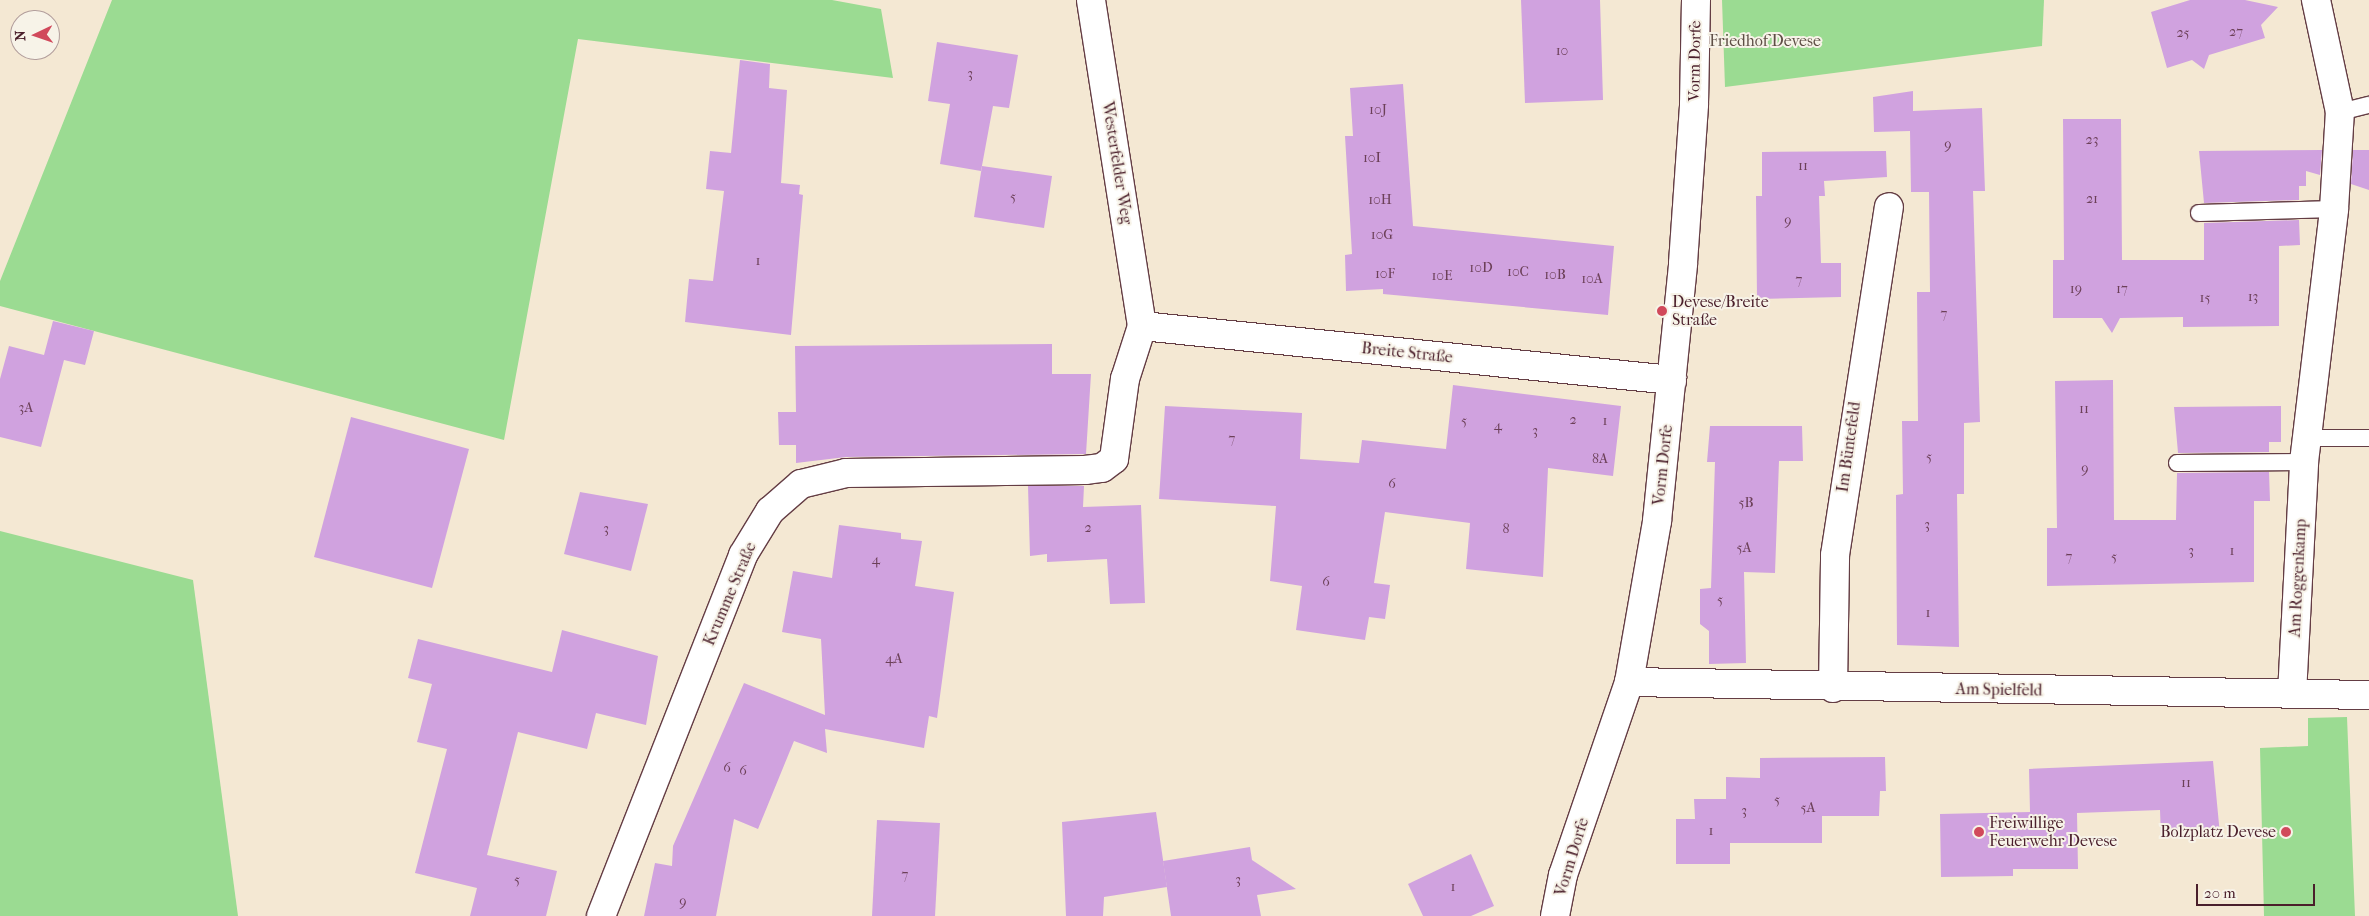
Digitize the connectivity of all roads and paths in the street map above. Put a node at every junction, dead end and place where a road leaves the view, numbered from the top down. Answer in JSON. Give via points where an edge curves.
{"nodes":[{"id":1,"x":1091,"y":0,"type":"edge"},
{"id":2,"x":1696,"y":0,"type":"edge"},
{"id":3,"x":2316,"y":0,"type":"edge"},
{"id":4,"x":2369,"y":105,"type":"edge"},
{"id":5,"x":2340,"y":112,"type":"junction"},
{"id":6,"x":1889,"y":207,"type":"dead end"},
{"id":7,"x":2334,"y":210,"type":"junction"},
{"id":8,"x":2199,"y":213,"type":"dead end"},
{"id":9,"x":1142,"y":326,"type":"junction"},
{"id":10,"x":1672,"y":380,"type":"junction"},
{"id":11,"x":2369,"y":438,"type":"edge"},
{"id":12,"x":2305,"y":450,"type":"junction"},
{"id":13,"x":2177,"y":463,"type":"dead end"},
{"id":14,"x":1629,"y":682,"type":"junction"},
{"id":15,"x":1833,"y":688,"type":"junction"},
{"id":16,"x":2292,"y":694,"type":"junction"},
{"id":17,"x":2369,"y":695,"type":"edge"},
{"id":18,"x":601,"y":916,"type":"edge"},
{"id":19,"x":1556,"y":916,"type":"edge"}],
"edges":[{"from":1,"to":9,"type":"street","name":"Westerfelder Weg"},
{"from":2,"to":10,"type":"street","name":"Vorm Dorfe","via":[[1694,104]]},
{"from":3,"to":5,"type":"street","name":"Am Roggenkamp"},
{"from":4,"to":5,"type":"lane"},
{"from":5,"to":7,"type":"street","name":"Am Roggenkamp"},
{"from":6,"to":15,"type":"street","name":"Im Büntefeld","via":[[1835,555]]},
{"from":7,"to":8,"type":"lane"},
{"from":7,"to":12,"type":"street","name":"Am Roggenkamp"},
{"from":9,"to":10,"type":"street","name":"Breite Straße"},
{"from":9,"to":18,"type":"street","name":"Krumme Straße","via":[[1125,379],[1114,459],[1102,468],[1019,473],[846,473],[801,484],[770,511],[743,555]]},
{"from":10,"to":14,"type":"street","name":"Vorm Dorfe","via":[[1657,522]]},
{"from":11,"to":12,"type":"lane"},
{"from":12,"to":13,"type":"lane"},
{"from":12,"to":16,"type":"street","name":"Am Roggenkamp"},
{"from":14,"to":15,"type":"street","name":"Am Spielfeld"},
{"from":14,"to":19,"type":"street","name":"Vorm Dorfe","via":[[1563,875]]},
{"from":15,"to":16,"type":"street","name":"Am Spielfeld"},
{"from":16,"to":17,"type":"street","name":"Am Spielfeld"}]}
